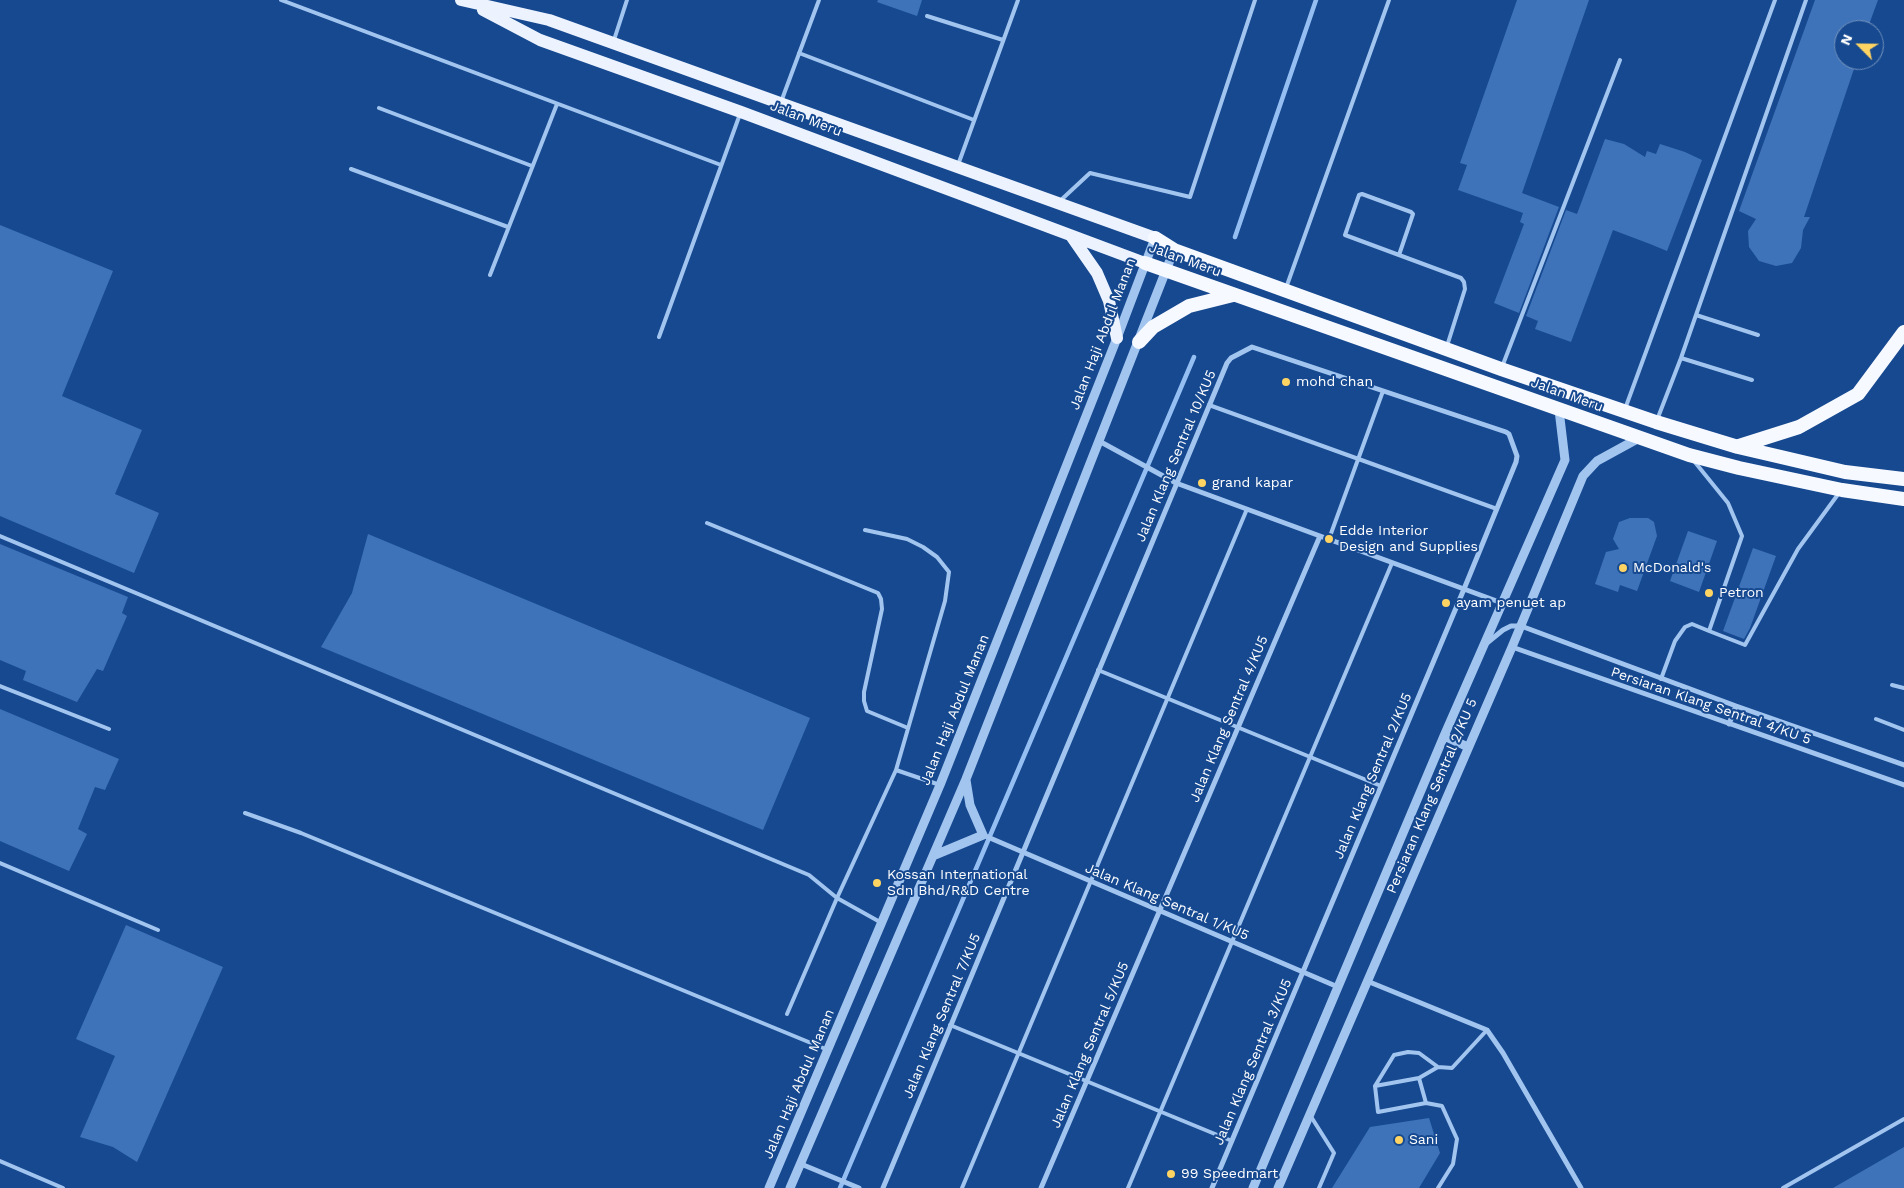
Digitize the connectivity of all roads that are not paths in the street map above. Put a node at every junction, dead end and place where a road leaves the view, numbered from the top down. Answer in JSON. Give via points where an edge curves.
{"nodes":[{"id":1,"x":281,"y":0,"type":"edge"},
{"id":2,"x":627,"y":0,"type":"edge"},
{"id":3,"x":819,"y":0,"type":"edge"},
{"id":4,"x":1018,"y":0,"type":"edge"},
{"id":5,"x":1255,"y":0,"type":"edge"},
{"id":6,"x":1389,"y":0,"type":"edge"},
{"id":7,"x":1775,"y":0,"type":"edge"},
{"id":8,"x":1806,"y":0,"type":"edge"},
{"id":9,"x":468,"y":1,"type":"edge"},
{"id":10,"x":927,"y":16,"type":"dead end"},
{"id":11,"x":1003,"y":40,"type":"junction"},
{"id":12,"x":613,"y":44,"type":"junction"},
{"id":13,"x":799,"y":53,"type":"junction"},
{"id":14,"x":1620,"y":60,"type":"dead end"},
{"id":15,"x":557,"y":104,"type":"junction"},
{"id":16,"x":780,"y":104,"type":"junction"},
{"id":17,"x":379,"y":108,"type":"dead end"},
{"id":18,"x":741,"y":112,"type":"junction"},
{"id":19,"x":974,"y":120,"type":"junction"},
{"id":20,"x":532,"y":166,"type":"junction"},
{"id":21,"x":721,"y":166,"type":"junction"},
{"id":22,"x":957,"y":167,"type":"junction"},
{"id":23,"x":351,"y":169,"type":"dead end"},
{"id":24,"x":1058,"y":203,"type":"junction"},
{"id":25,"x":508,"y":227,"type":"junction"},
{"id":26,"x":1072,"y":237,"type":"junction"},
{"id":27,"x":1154,"y":238,"type":"junction"},
{"id":28,"x":1174,"y":250,"type":"junction"},
{"id":29,"x":1399,"y":255,"type":"junction"},
{"id":30,"x":1145,"y":263,"type":"junction"},
{"id":31,"x":1167,"y":271,"type":"junction"},
{"id":32,"x":490,"y":275,"type":"dead end"},
{"id":33,"x":1285,"y":290,"type":"junction"},
{"id":34,"x":1233,"y":295,"type":"junction"},
{"id":35,"x":1696,"y":315,"type":"junction"},
{"id":36,"x":1904,"y":332,"type":"edge"},
{"id":37,"x":1758,"y":335,"type":"dead end"},
{"id":38,"x":659,"y":337,"type":"dead end"},
{"id":39,"x":1117,"y":338,"type":"junction"},
{"id":40,"x":1139,"y":342,"type":"junction"},
{"id":41,"x":1446,"y":349,"type":"junction"},
{"id":42,"x":1681,"y":358,"type":"junction"},
{"id":43,"x":1501,"y":369,"type":"junction"},
{"id":44,"x":1752,"y":380,"type":"dead end"},
{"id":45,"x":1383,"y":391,"type":"junction"},
{"id":46,"x":1209,"y":405,"type":"junction"},
{"id":47,"x":1559,"y":410,"type":"junction"},
{"id":48,"x":1624,"y":412,"type":"junction"},
{"id":49,"x":1656,"y":422,"type":"junction"},
{"id":50,"x":1639,"y":438,"type":"junction"},
{"id":51,"x":1099,"y":441,"type":"junction"},
{"id":52,"x":1738,"y":447,"type":"junction"},
{"id":53,"x":1689,"y":455,"type":"junction"},
{"id":54,"x":1358,"y":459,"type":"junction"},
{"id":55,"x":1904,"y":479,"type":"edge"},
{"id":56,"x":1176,"y":483,"type":"junction"},
{"id":57,"x":1842,"y":490,"type":"junction"},
{"id":58,"x":1904,"y":499,"type":"edge"},
{"id":59,"x":1247,"y":509,"type":"junction"},
{"id":60,"x":1497,"y":509,"type":"junction"},
{"id":61,"x":707,"y":523,"type":"dead end"},
{"id":62,"x":865,"y":530,"type":"dead end"},
{"id":63,"x":0,"y":536,"type":"edge"},
{"id":64,"x":1320,"y":536,"type":"junction"},
{"id":65,"x":1329,"y":539,"type":"junction"},
{"id":66,"x":1392,"y":563,"type":"junction"},
{"id":67,"x":1464,"y":589,"type":"junction"},
{"id":68,"x":1502,"y":603,"type":"junction"},
{"id":69,"x":1521,"y":626,"type":"junction"},
{"id":70,"x":1709,"y":631,"type":"junction"},
{"id":71,"x":1483,"y":646,"type":"junction"},
{"id":72,"x":1512,"y":647,"type":"junction"},
{"id":73,"x":1098,"y":670,"type":"junction"},
{"id":74,"x":1661,"y":679,"type":"junction"},
{"id":75,"x":1892,"y":684,"type":"dead end"},
{"id":76,"x":0,"y":686,"type":"edge"},
{"id":77,"x":1904,"y":688,"type":"edge"},
{"id":78,"x":1168,"y":698,"type":"junction"},
{"id":79,"x":1736,"y":706,"type":"junction"},
{"id":80,"x":1876,"y":719,"type":"dead end"},
{"id":81,"x":1729,"y":724,"type":"junction"},
{"id":82,"x":1238,"y":727,"type":"junction"},
{"id":83,"x":908,"y":728,"type":"junction"},
{"id":84,"x":109,"y":729,"type":"dead end"},
{"id":85,"x":1904,"y":730,"type":"edge"},
{"id":86,"x":1444,"y":736,"type":"junction"},
{"id":87,"x":1468,"y":747,"type":"junction"},
{"id":88,"x":1310,"y":757,"type":"junction"},
{"id":89,"x":1904,"y":765,"type":"edge"},
{"id":90,"x":896,"y":770,"type":"junction"},
{"id":91,"x":966,"y":779,"type":"junction"},
{"id":92,"x":940,"y":785,"type":"junction"},
{"id":93,"x":1904,"y":785,"type":"edge"},
{"id":94,"x":1381,"y":786,"type":"junction"},
{"id":95,"x":245,"y":813,"type":"dead end"},
{"id":96,"x":983,"y":835,"type":"junction"},
{"id":97,"x":1022,"y":852,"type":"junction"},
{"id":98,"x":935,"y":855,"type":"junction"},
{"id":99,"x":0,"y":863,"type":"edge"},
{"id":100,"x":1091,"y":881,"type":"junction"},
{"id":101,"x":837,"y":898,"type":"junction"},
{"id":102,"x":1159,"y":911,"type":"junction"},
{"id":103,"x":882,"y":923,"type":"junction"},
{"id":104,"x":158,"y":930,"type":"dead end"},
{"id":105,"x":1232,"y":942,"type":"junction"},
{"id":106,"x":1303,"y":972,"type":"junction"},
{"id":107,"x":1367,"y":980,"type":"junction"},
{"id":108,"x":1338,"y":986,"type":"junction"},
{"id":109,"x":787,"y":1014,"type":"dead end"},
{"id":110,"x":950,"y":1025,"type":"junction"},
{"id":111,"x":1487,"y":1030,"type":"junction"},
{"id":112,"x":828,"y":1050,"type":"junction"},
{"id":113,"x":1018,"y":1053,"type":"junction"},
{"id":114,"x":1438,"y":1067,"type":"junction"},
{"id":115,"x":1419,"y":1078,"type":"junction"},
{"id":116,"x":1086,"y":1081,"type":"junction"},
{"id":117,"x":1375,"y":1086,"type":"junction"},
{"id":118,"x":1426,"y":1103,"type":"junction"},
{"id":119,"x":1160,"y":1112,"type":"junction"},
{"id":120,"x":1309,"y":1114,"type":"junction"},
{"id":121,"x":1904,"y":1119,"type":"edge"},
{"id":122,"x":1232,"y":1141,"type":"junction"},
{"id":123,"x":0,"y":1161,"type":"edge"},
{"id":124,"x":801,"y":1164,"type":"junction"},
{"id":125,"x":1580,"y":1186,"type":"edge"},
{"id":126,"x":63,"y":1188,"type":"edge"},
{"id":127,"x":769,"y":1188,"type":"edge"},
{"id":128,"x":790,"y":1188,"type":"edge"},
{"id":129,"x":860,"y":1188,"type":"edge"},
{"id":130,"x":882,"y":1188,"type":"edge"},
{"id":131,"x":962,"y":1188,"type":"edge"},
{"id":132,"x":1041,"y":1188,"type":"edge"},
{"id":133,"x":1128,"y":1188,"type":"edge"},
{"id":134,"x":1212,"y":1188,"type":"edge"},
{"id":135,"x":1253,"y":1188,"type":"edge"},
{"id":136,"x":1278,"y":1188,"type":"edge"},
{"id":137,"x":1319,"y":1188,"type":"edge"},
{"id":138,"x":1438,"y":1188,"type":"edge"},
{"id":139,"x":1783,"y":1188,"type":"edge"}],
"edges":[{"from":1,"to":15,"type":"lane"},
{"from":2,"to":12,"type":"lane"},
{"from":3,"to":13,"type":"lane"},
{"from":4,"to":11,"type":"lane"},
{"from":5,"to":24,"type":"lane","via":[[1190,197],[1090,173]]},
{"from":6,"to":33,"type":"lane"},
{"from":7,"to":48,"type":"lane"},
{"from":8,"to":35,"type":"lane"},
{"from":9,"to":12,"type":"main road","name":"Jalan Meru","via":[[549,20]]},
{"from":9,"to":18,"type":"main road","name":"Jalan Meru","via":[[540,40]]},
{"from":10,"to":11,"type":"lane"},
{"from":11,"to":19,"type":"lane"},
{"from":12,"to":16,"type":"main road","name":"Jalan Meru"},
{"from":13,"to":16,"type":"lane"},
{"from":13,"to":19,"type":"lane"},
{"from":14,"to":43,"type":"lane"},
{"from":15,"to":20,"type":"lane"},
{"from":15,"to":21,"type":"lane"},
{"from":16,"to":22,"type":"main road","name":"Jalan Meru"},
{"from":17,"to":20,"type":"lane"},
{"from":18,"to":21,"type":"lane"},
{"from":18,"to":26,"type":"main road","name":"Jalan Meru"},
{"from":19,"to":22,"type":"lane"},
{"from":20,"to":25,"type":"lane"},
{"from":21,"to":38,"type":"lane"},
{"from":22,"to":24,"type":"main road","name":"Jalan Meru"},
{"from":23,"to":25,"type":"lane"},
{"from":24,"to":27,"type":"main road","name":"Jalan Meru"},
{"from":25,"to":32,"type":"lane"},
{"from":26,"to":30,"type":"main road","name":"Jalan Meru"},
{"from":26,"to":39,"type":"main road","via":[[1097,273],[1109,301]]},
{"from":27,"to":28,"type":"highway","name":"Jalan Meru"},
{"from":27,"to":30,"type":"street","name":"Jalan Haji Abdul Manan"},
{"from":28,"to":31,"type":"street"},
{"from":28,"to":33,"type":"highway","name":"Jalan Meru"},
{"from":29,"to":29,"type":"lane","via":[[1345,236],[1359,195],[1414,214]]},
{"from":29,"to":41,"type":"lane","via":[[1461,278],[1464,282],[1465,289]]},
{"from":30,"to":31,"type":"highway","name":"Jalan Meru"},
{"from":30,"to":39,"type":"street","name":"Jalan Haji Abdul Manan"},
{"from":31,"to":34,"type":"highway","name":"Jalan Meru"},
{"from":31,"to":40,"type":"street"},
{"from":33,"to":41,"type":"highway","name":"Jalan Meru"},
{"from":34,"to":40,"type":"highway","via":[[1190,306],[1153,327]]},
{"from":34,"to":47,"type":"highway","name":"Jalan Meru"},
{"from":35,"to":37,"type":"lane"},
{"from":35,"to":42,"type":"lane"},
{"from":36,"to":52,"type":"highway","via":[[1858,394],[1799,427]]},
{"from":39,"to":92,"type":"street","name":"Jalan Haji Abdul Manan"},
{"from":40,"to":51,"type":"street"},
{"from":41,"to":43,"type":"highway","name":"Jalan Meru"},
{"from":42,"to":44,"type":"lane"},
{"from":42,"to":49,"type":"lane"},
{"from":43,"to":48,"type":"highway","name":"Jalan Meru"},
{"from":45,"to":46,"type":"street","name":"Jalan Klang Sentral 10/KU5","via":[[1252,347],[1227,362]]},
{"from":45,"to":54,"type":"lane"},
{"from":45,"to":60,"type":"street","name":"Jalan Klang Sentral 10/KU5","via":[[1510,434],[1516,462]]},
{"from":46,"to":54,"type":"lane"},
{"from":46,"to":56,"type":"street","name":"Jalan Klang Sentral 10/KU5"},
{"from":47,"to":50,"type":"highway","name":"Jalan Meru"},
{"from":47,"to":68,"type":"street","name":"Persiaran Klang Sentral 2/KU 5","via":[[1565,460]]},
{"from":48,"to":49,"type":"highway","name":"Jalan Meru"},
{"from":49,"to":52,"type":"highway","name":"Jalan Meru"},
{"from":50,"to":53,"type":"highway","name":"Jalan Meru"},
{"from":50,"to":69,"type":"street","name":"Persiaran Klang Sentral 2/KU 5","via":[[1597,461],[1583,476]]},
{"from":51,"to":56,"type":"street"},
{"from":51,"to":91,"type":"street"},
{"from":52,"to":55,"type":"highway","name":"Jalan Meru","via":[[1845,472]]},
{"from":53,"to":57,"type":"highway","name":"Jalan Meru"},
{"from":53,"to":70,"type":"lane","via":[[1728,503],[1742,536]]},
{"from":54,"to":60,"type":"lane"},
{"from":54,"to":65,"type":"lane"},
{"from":56,"to":59,"type":"street"},
{"from":56,"to":73,"type":"street","name":"Jalan Klang Sentral 10/KU5"},
{"from":57,"to":58,"type":"highway","name":"Jalan Meru"},
{"from":57,"to":70,"type":"lane","via":[[1798,549],[1745,645]]},
{"from":59,"to":64,"type":"street"},
{"from":59,"to":78,"type":"lane"},
{"from":60,"to":67,"type":"street","name":"Jalan Klang Sentral 10/KU5"},
{"from":61,"to":83,"type":"lane","via":[[878,593],[882,609],[864,701],[867,711]]},
{"from":62,"to":83,"type":"lane","via":[[907,539],[923,547],[949,572],[945,601]]},
{"from":63,"to":101,"type":"lane","via":[[809,874]]},
{"from":64,"to":65,"type":"street"},
{"from":64,"to":82,"type":"street","name":"Jalan Klang Sentral 4/KU5"},
{"from":65,"to":66,"type":"street"},
{"from":66,"to":67,"type":"street"},
{"from":66,"to":88,"type":"lane"},
{"from":67,"to":68,"type":"street"},
{"from":67,"to":94,"type":"street","name":"Jalan Klang Sentral 2/KU5"},
{"from":68,"to":71,"type":"street","name":"Persiaran Klang Sentral 2/KU 5"},
{"from":69,"to":71,"type":"street","via":[[1503,630]]},
{"from":69,"to":72,"type":"street","name":"Persiaran Klang Sentral 2/KU 5"},
{"from":69,"to":74,"type":"street","name":"Persiaran Klang Sentral 4/KU 5"},
{"from":70,"to":74,"type":"lane","via":[[1692,624],[1685,627],[1675,641]]},
{"from":71,"to":86,"type":"street","name":"Persiaran Klang Sentral 2/KU 5"},
{"from":72,"to":81,"type":"street","name":"Persiaran Klang Sentral 4/KU 5"},
{"from":72,"to":87,"type":"street","name":"Persiaran Klang Sentral 2/KU 5"},
{"from":73,"to":78,"type":"lane"},
{"from":73,"to":97,"type":"street","name":"Jalan Klang Sentral 10/KU5"},
{"from":74,"to":79,"type":"street","name":"Persiaran Klang Sentral 4/KU 5"},
{"from":75,"to":77,"type":"lane"},
{"from":76,"to":84,"type":"lane"},
{"from":78,"to":82,"type":"lane"},
{"from":78,"to":100,"type":"lane"},
{"from":79,"to":81,"type":"street"},
{"from":79,"to":89,"type":"street","name":"Persiaran Klang Sentral 4/KU 5"},
{"from":80,"to":85,"type":"lane"},
{"from":81,"to":93,"type":"street","name":"Persiaran Klang Sentral 4/KU 5"},
{"from":82,"to":88,"type":"lane"},
{"from":82,"to":102,"type":"street","name":"Jalan Klang Sentral 4/KU5"},
{"from":83,"to":90,"type":"lane"},
{"from":86,"to":87,"type":"street"},
{"from":86,"to":108,"type":"street","name":"Persiaran Klang Sentral 2/KU 5"},
{"from":87,"to":107,"type":"street","name":"Persiaran Klang Sentral 2/KU 5"},
{"from":88,"to":94,"type":"lane"},
{"from":88,"to":105,"type":"lane"},
{"from":90,"to":92,"type":"lane"},
{"from":90,"to":101,"type":"lane"},
{"from":91,"to":96,"type":"street","via":[[970,805]]},
{"from":91,"to":98,"type":"street"},
{"from":92,"to":103,"type":"street","name":"Jalan Haji Abdul Manan"},
{"from":94,"to":106,"type":"street","name":"Jalan Klang Sentral 2/KU5"},
{"from":95,"to":112,"type":"lane","via":[[301,833]]},
{"from":96,"to":97,"type":"street","name":"Jalan Klang Sentral 1/KU5"},
{"from":96,"to":98,"type":"street"},
{"from":97,"to":100,"type":"street","name":"Jalan Klang Sentral 1/KU5"},
{"from":97,"to":110,"type":"street","name":"Jalan Klang Sentral 7/KU5"},
{"from":98,"to":124,"type":"street"},
{"from":99,"to":104,"type":"lane"},
{"from":100,"to":102,"type":"street","name":"Jalan Klang Sentral 1/KU5"},
{"from":100,"to":113,"type":"lane"},
{"from":101,"to":103,"type":"lane"},
{"from":101,"to":109,"type":"lane"},
{"from":102,"to":105,"type":"street","name":"Jalan Klang Sentral 1/KU5"},
{"from":102,"to":116,"type":"street","name":"Jalan Klang Sentral 5/KU5"},
{"from":103,"to":112,"type":"street","name":"Jalan Haji Abdul Manan"},
{"from":105,"to":106,"type":"street","name":"Jalan Klang Sentral 1/KU5"},
{"from":105,"to":119,"type":"lane"},
{"from":106,"to":108,"type":"street","name":"Jalan Klang Sentral 1/KU5"},
{"from":106,"to":122,"type":"street","name":"Jalan Klang Sentral 3/KU5"},
{"from":107,"to":111,"type":"street"},
{"from":107,"to":120,"type":"street","name":"Persiaran Klang Sentral 2/KU 5"},
{"from":108,"to":135,"type":"street","name":"Persiaran Klang Sentral 2/KU 5"},
{"from":110,"to":113,"type":"lane"},
{"from":110,"to":130,"type":"street","name":"Jalan Klang Sentral 7/KU5"},
{"from":111,"to":114,"type":"lane","via":[[1452,1068]]},
{"from":111,"to":125,"type":"street"},
{"from":112,"to":127,"type":"street","name":"Jalan Haji Abdul Manan"},
{"from":113,"to":116,"type":"lane"},
{"from":113,"to":131,"type":"lane"},
{"from":114,"to":115,"type":"lane"},
{"from":114,"to":117,"type":"lane","via":[[1419,1053],[1394,1055]]},
{"from":115,"to":117,"type":"lane"},
{"from":115,"to":118,"type":"lane"},
{"from":116,"to":119,"type":"lane"},
{"from":116,"to":132,"type":"street","name":"Jalan Klang Sentral 5/KU5"},
{"from":117,"to":118,"type":"lane","via":[[1378,1112]]},
{"from":118,"to":138,"type":"lane","via":[[1442,1106],[1458,1139],[1453,1164]]},
{"from":119,"to":122,"type":"lane"},
{"from":119,"to":133,"type":"lane"},
{"from":120,"to":136,"type":"street","name":"Persiaran Klang Sentral 2/KU 5"},
{"from":120,"to":137,"type":"lane","via":[[1334,1153]]},
{"from":121,"to":139,"type":"lane"},
{"from":122,"to":134,"type":"street","name":"Jalan Klang Sentral 3/KU5"},
{"from":123,"to":126,"type":"lane"},
{"from":124,"to":128,"type":"street"},
{"from":124,"to":129,"type":"street"}]}
